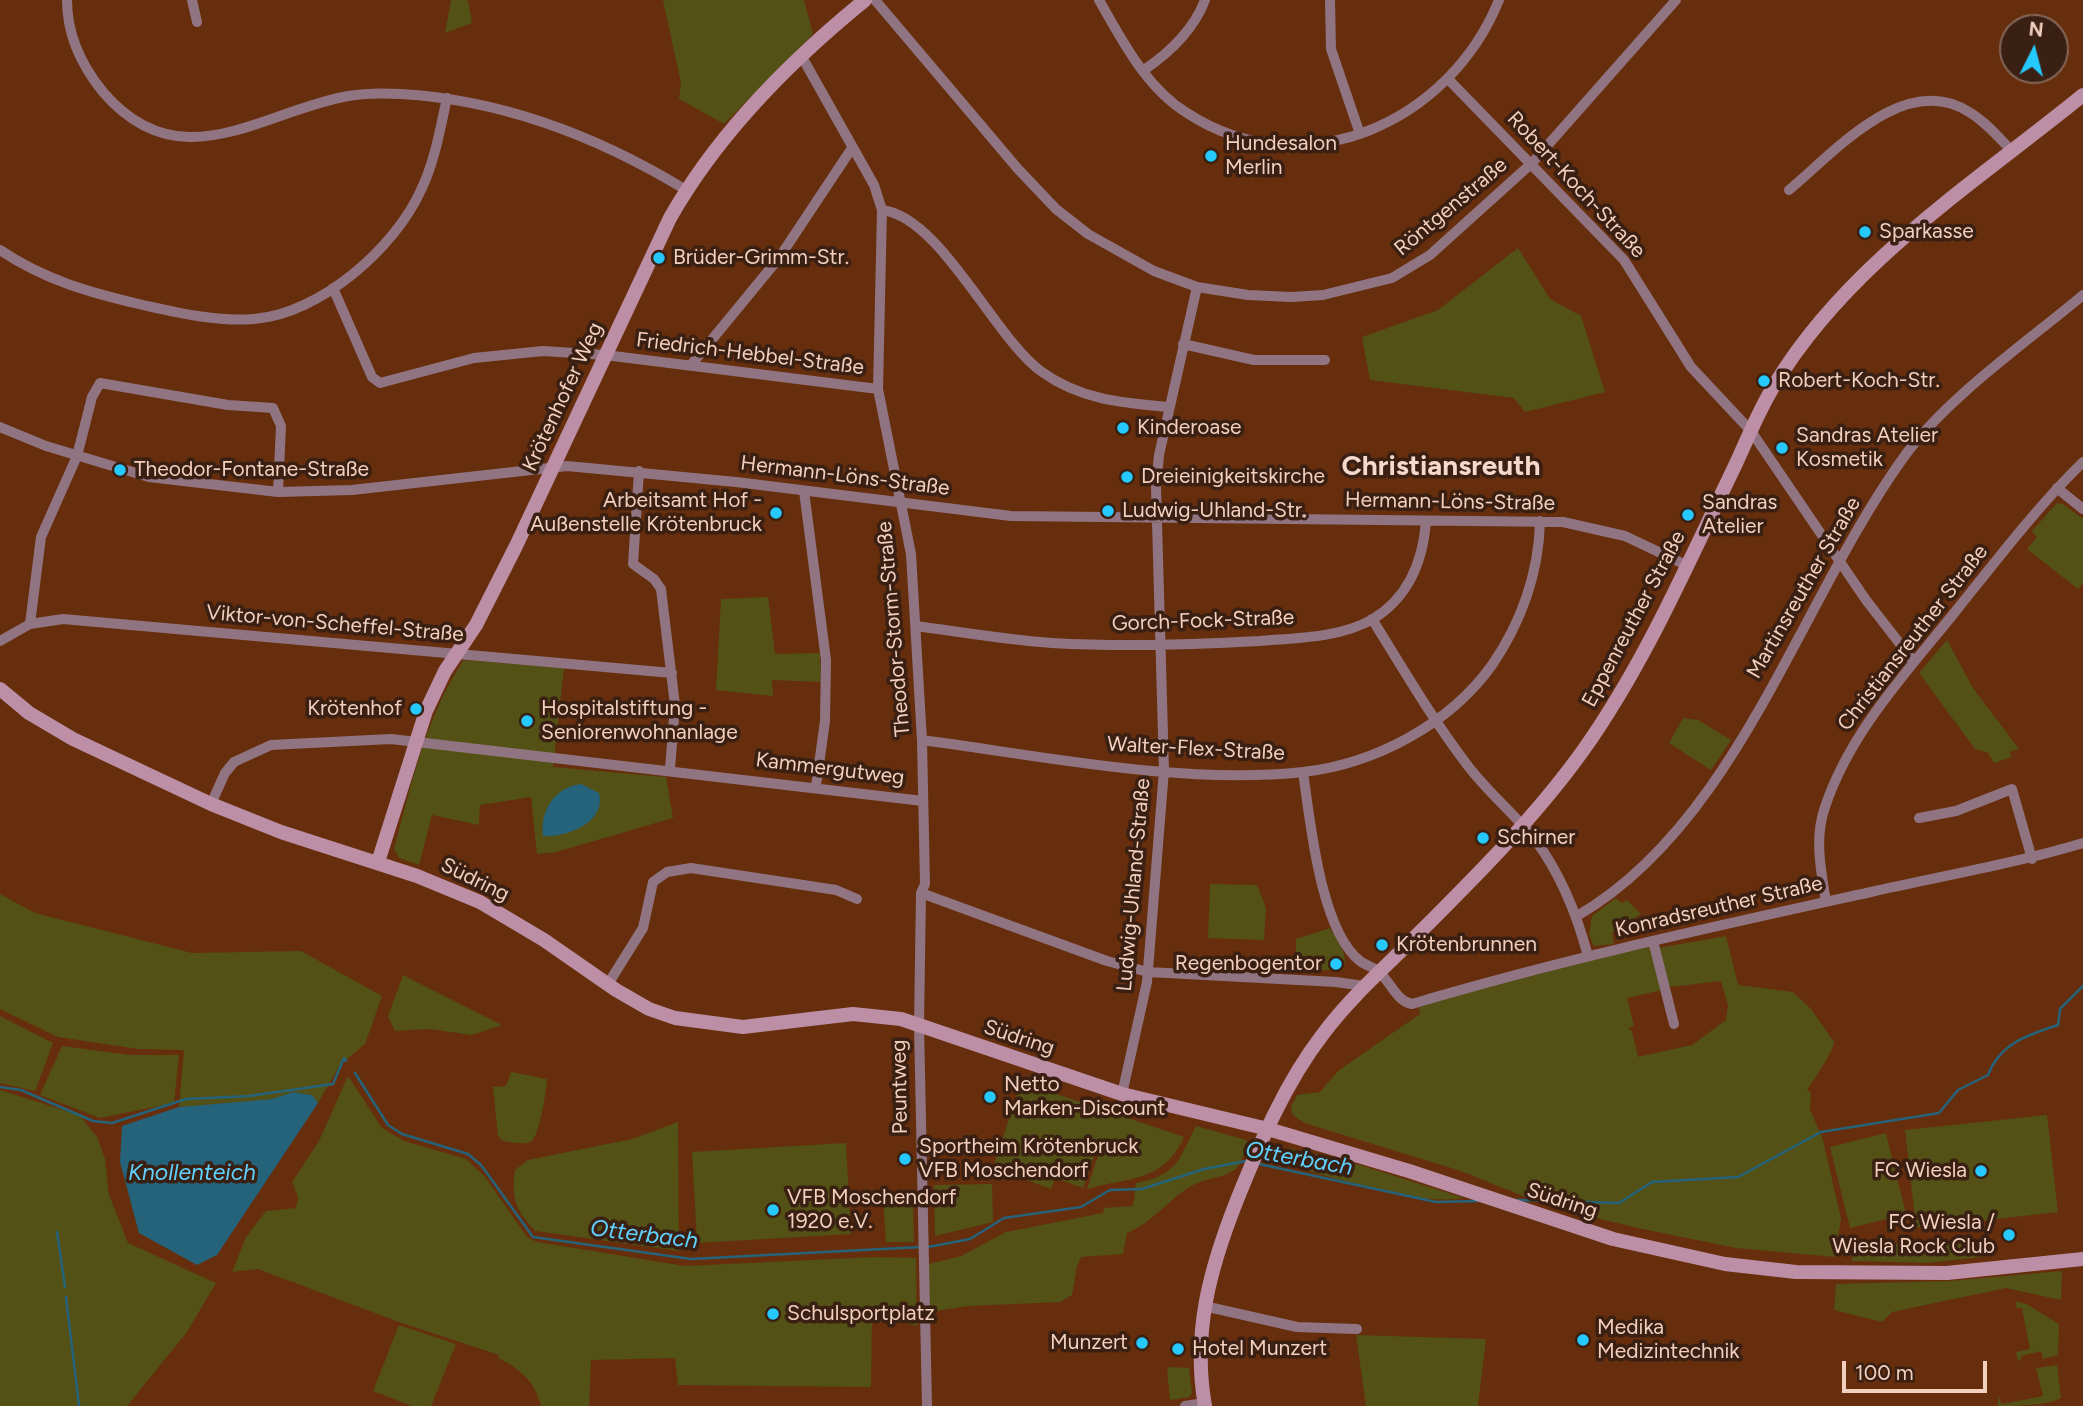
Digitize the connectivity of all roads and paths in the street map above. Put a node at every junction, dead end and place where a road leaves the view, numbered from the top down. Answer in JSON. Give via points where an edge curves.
{"nodes":[{"id":1,"x":67,"y":0,"type":"edge"},
{"id":2,"x":192,"y":0,"type":"edge"},
{"id":3,"x":865,"y":0,"type":"edge"},
{"id":4,"x":875,"y":0,"type":"edge"},
{"id":5,"x":1099,"y":0,"type":"edge"},
{"id":6,"x":1205,"y":0,"type":"edge"},
{"id":7,"x":1330,"y":0,"type":"edge"},
{"id":8,"x":1499,"y":0,"type":"edge"},
{"id":9,"x":1676,"y":0,"type":"edge"},
{"id":10,"x":197,"y":22,"type":"dead end"},
{"id":11,"x":802,"y":57,"type":"junction"},
{"id":12,"x":1143,"y":70,"type":"junction"},
{"id":13,"x":1449,"y":80,"type":"junction"},
{"id":14,"x":2083,"y":95,"type":"edge"},
{"id":15,"x":446,"y":98,"type":"junction"},
{"id":16,"x":1360,"y":134,"type":"junction"},
{"id":17,"x":852,"y":148,"type":"junction"},
{"id":18,"x":2013,"y":152,"type":"junction"},
{"id":19,"x":1532,"y":163,"type":"junction"},
{"id":20,"x":686,"y":190,"type":"junction"},
{"id":21,"x":1788,"y":190,"type":"dead end"},
{"id":22,"x":882,"y":210,"type":"junction"},
{"id":23,"x":0,"y":250,"type":"edge"},
{"id":24,"x":1197,"y":287,"type":"junction"},
{"id":25,"x":333,"y":288,"type":"junction"},
{"id":26,"x":2083,"y":295,"type":"edge"},
{"id":27,"x":1183,"y":344,"type":"junction"},
{"id":28,"x":605,"y":355,"type":"junction"},
{"id":29,"x":1325,"y":360,"type":"dead end"},
{"id":30,"x":691,"y":365,"type":"junction"},
{"id":31,"x":878,"y":389,"type":"junction"},
{"id":32,"x":1169,"y":407,"type":"junction"},
{"id":33,"x":0,"y":427,"type":"edge"},
{"id":34,"x":1751,"y":431,"type":"junction"},
{"id":35,"x":76,"y":456,"type":"junction"},
{"id":36,"x":2083,"y":461,"type":"edge"},
{"id":37,"x":554,"y":467,"type":"junction"},
{"id":38,"x":639,"y":471,"type":"junction"},
{"id":39,"x":2057,"y":488,"type":"junction"},
{"id":40,"x":804,"y":491,"type":"junction"},
{"id":41,"x":278,"y":492,"type":"junction"},
{"id":42,"x":902,"y":503,"type":"junction"},
{"id":43,"x":2083,"y":509,"type":"edge"},
{"id":44,"x":1157,"y":518,"type":"junction"},
{"id":45,"x":1426,"y":521,"type":"junction"},
{"id":46,"x":1540,"y":521,"type":"junction"},
{"id":47,"x":1839,"y":561,"type":"junction"},
{"id":48,"x":1688,"y":566,"type":"junction"},
{"id":49,"x":1372,"y":619,"type":"junction"},
{"id":50,"x":30,"y":624,"type":"junction"},
{"id":51,"x":916,"y":626,"type":"junction"},
{"id":52,"x":0,"y":641,"type":"edge"},
{"id":53,"x":1160,"y":644,"type":"junction"},
{"id":54,"x":458,"y":653,"type":"junction"},
{"id":55,"x":1914,"y":662,"type":"junction"},
{"id":56,"x":672,"y":673,"type":"junction"},
{"id":57,"x":0,"y":689,"type":"edge"},
{"id":58,"x":1437,"y":720,"type":"junction"},
{"id":59,"x":416,"y":740,"type":"junction"},
{"id":60,"x":922,"y":740,"type":"junction"},
{"id":61,"x":670,"y":769,"type":"junction"},
{"id":62,"x":1164,"y":770,"type":"junction"},
{"id":63,"x":1303,"y":772,"type":"junction"},
{"id":64,"x":816,"y":786,"type":"junction"},
{"id":65,"x":923,"y":800,"type":"junction"},
{"id":66,"x":211,"y":804,"type":"junction"},
{"id":67,"x":1919,"y":818,"type":"dead end"},
{"id":68,"x":1523,"y":826,"type":"junction"},
{"id":69,"x":2083,"y":843,"type":"edge"},
{"id":70,"x":2032,"y":859,"type":"junction"},
{"id":71,"x":377,"y":862,"type":"junction"},
{"id":72,"x":921,"y":893,"type":"junction"},
{"id":73,"x":858,"y":899,"type":"dead end"},
{"id":74,"x":1826,"y":902,"type":"junction"},
{"id":75,"x":1577,"y":916,"type":"junction"},
{"id":76,"x":1653,"y":941,"type":"junction"},
{"id":77,"x":1588,"y":956,"type":"junction"},
{"id":78,"x":1148,"y":972,"type":"junction"},
{"id":79,"x":1379,"y":972,"type":"junction"},
{"id":80,"x":608,"y":985,"type":"junction"},
{"id":81,"x":1364,"y":986,"type":"junction"},
{"id":82,"x":1674,"y":1024,"type":"dead end"},
{"id":83,"x":919,"y":1025,"type":"junction"},
{"id":84,"x":1122,"y":1094,"type":"junction"},
{"id":85,"x":1268,"y":1129,"type":"junction"},
{"id":86,"x":2083,"y":1259,"type":"edge"},
{"id":87,"x":1204,"y":1306,"type":"junction"},
{"id":88,"x":1357,"y":1329,"type":"dead end"},
{"id":89,"x":1204,"y":1404,"type":"edge"},
{"id":90,"x":927,"y":1406,"type":"edge"},
{"id":91,"x":1185,"y":1406,"type":"edge"}],
"edges":[{"from":1,"to":15,"type":"street","via":[[75,49],[93,79],[130,120],[164,132],[221,135],[363,94]]},
{"from":2,"to":10,"type":"street"},
{"from":3,"to":11,"type":"street","name":"Krötenhofer Weg"},
{"from":4,"to":24,"type":"street","name":"Röntgenstraße","via":[[1056,209],[1118,254]]},
{"from":5,"to":12,"type":"street"},
{"from":6,"to":12,"type":"street","via":[[1170,50]]},
{"from":7,"to":16,"type":"street","via":[[1331,49]]},
{"from":8,"to":13,"type":"street","via":[[1480,40]]},
{"from":9,"to":19,"type":"street","name":"Röntgenstraße"},
{"from":11,"to":17,"type":"street","name":"Theodor-Storm-Straße"},
{"from":11,"to":20,"type":"street","name":"Krötenhofer Weg","via":[[733,127]]},
{"from":12,"to":16,"type":"street","via":[[1185,113],[1237,136],[1300,145]]},
{"from":13,"to":16,"type":"street","via":[[1399,118]]},
{"from":13,"to":19,"type":"street","name":"Robert-Koch-Straße"},
{"from":14,"to":18,"type":"street","name":"Eppenreuther Straße"},
{"from":15,"to":20,"type":"street","via":[[475,102],[563,129]]},
{"from":15,"to":25,"type":"street","via":[[431,163],[409,214],[377,253]]},
{"from":17,"to":22,"type":"street","name":"Theodor-Storm-Straße","via":[[874,185]]},
{"from":17,"to":30,"type":"street","via":[[779,258]]},
{"from":18,"to":21,"type":"street","via":[[1967,110],[1922,101],[1885,111]]},
{"from":18,"to":34,"type":"street","name":"Eppenreuther Straße","via":[[1921,224],[1845,295],[1801,344]]},
{"from":19,"to":24,"type":"street","name":"Röntgenstraße","via":[[1430,255],[1392,278],[1323,295],[1291,297]]},
{"from":19,"to":34,"type":"street","name":"Robert-Koch-Straße","via":[[1624,260],[1691,367]]},
{"from":20,"to":28,"type":"street","name":"Krötenhofer Weg"},
{"from":22,"to":31,"type":"street","name":"Theodor-Storm-Straße"},
{"from":22,"to":32,"type":"street","via":[[903,217],[930,240],[1040,371],[1087,397]]},
{"from":23,"to":25,"type":"street","via":[[24,266],[78,289],[211,318],[256,319],[278,314]]},
{"from":24,"to":27,"type":"street","name":"Ludwig-Uhland-Straße"},
{"from":25,"to":28,"type":"street","name":"Friedrich-Hebbel-Straße","via":[[372,377],[380,383],[499,353]]},
{"from":26,"to":47,"type":"street","name":"Martinsreuther Straße","via":[[1961,397],[1916,442]]},
{"from":27,"to":29,"type":"street","via":[[1254,360]]},
{"from":27,"to":32,"type":"street","name":"Ludwig-Uhland-Straße"},
{"from":28,"to":30,"type":"street","name":"Friedrich-Hebbel-Straße"},
{"from":28,"to":37,"type":"street","name":"Krötenhofer Weg"},
{"from":30,"to":31,"type":"street","name":"Friedrich-Hebbel-Straße"},
{"from":31,"to":42,"type":"street","name":"Theodor-Storm-Straße"},
{"from":32,"to":44,"type":"street","name":"Ludwig-Uhland-Straße","via":[[1159,455]]},
{"from":33,"to":35,"type":"street","name":"Hermann-Löns-Straße"},
{"from":34,"to":47,"type":"street","name":"Robert-Koch-Straße"},
{"from":34,"to":48,"type":"street","name":"Eppenreuther Straße"},
{"from":35,"to":41,"type":"street","name":"Hermann-Löns-Straße","via":[[181,483]]},
{"from":35,"to":41,"type":"street","via":[[100,383],[228,405],[270,407],[281,426]]},
{"from":35,"to":50,"type":"street","via":[[41,537]]},
{"from":36,"to":39,"type":"street","name":"Christiansreuther Straße"},
{"from":37,"to":38,"type":"street","name":"Hermann-Löns-Straße"},
{"from":37,"to":41,"type":"street","name":"Hermann-Löns-Straße","via":[[352,490]]},
{"from":37,"to":54,"type":"street","name":"Krötenhofer Weg"},
{"from":38,"to":40,"type":"street","name":"Hermann-Löns-Straße"},
{"from":38,"to":56,"type":"street","via":[[633,564],[661,589]]},
{"from":39,"to":43,"type":"street"},
{"from":39,"to":55,"type":"street","name":"Christiansreuther Straße"},
{"from":40,"to":42,"type":"street","name":"Hermann-Löns-Straße"},
{"from":40,"to":64,"type":"street","via":[[826,660],[825,721]]},
{"from":42,"to":44,"type":"street","name":"Hermann-Löns-Straße","via":[[1011,516]]},
{"from":42,"to":51,"type":"street","name":"Theodor-Storm-Straße"},
{"from":44,"to":45,"type":"street","name":"Hermann-Löns-Straße"},
{"from":44,"to":53,"type":"street","name":"Ludwig-Uhland-Straße"},
{"from":45,"to":46,"type":"street","name":"Hermann-Löns-Straße"},
{"from":45,"to":49,"type":"street","name":"Gorch-Fock-Straße","via":[[1422,552],[1408,586]]},
{"from":46,"to":48,"type":"street","name":"Hermann-Löns-Straße","via":[[1606,530]]},
{"from":46,"to":58,"type":"street","name":"Walter-Flex-Straße","via":[[1533,575],[1513,630],[1486,673]]},
{"from":47,"to":55,"type":"street","name":"Robert-Koch-Straße"},
{"from":47,"to":75,"type":"street","name":"Martinsreuther Straße","via":[[1752,720],[1706,792],[1643,865]]},
{"from":48,"to":68,"type":"street","name":"Eppenreuther Straße","via":[[1614,704]]},
{"from":49,"to":53,"type":"street","name":"Gorch-Fock-Straße","via":[[1331,633],[1294,638]]},
{"from":49,"to":58,"type":"street"},
{"from":50,"to":52,"type":"street","name":"Viktor-von-Scheffel-Straße"},
{"from":50,"to":54,"type":"street","name":"Viktor-von-Scheffel-Straße","via":[[63,619]]},
{"from":51,"to":53,"type":"street","name":"Gorch-Fock-Straße","via":[[1054,643]]},
{"from":51,"to":60,"type":"street","name":"Theodor-Storm-Straße"},
{"from":53,"to":62,"type":"street","name":"Ludwig-Uhland-Straße"},
{"from":54,"to":56,"type":"street","name":"Viktor-von-Scheffel-Straße"},
{"from":54,"to":59,"type":"street","name":"Krötenhofer Weg","via":[[445,671]]},
{"from":55,"to":74,"type":"street","name":"Christiansreuther Straße","via":[[1846,756],[1824,809],[1819,856]]},
{"from":56,"to":61,"type":"street","via":[[675,705]]},
{"from":57,"to":66,"type":"street","name":"Südring","via":[[73,739]]},
{"from":58,"to":63,"type":"street","name":"Walter-Flex-Straße","via":[[1383,750]]},
{"from":58,"to":68,"type":"street","via":[[1484,786]]},
{"from":59,"to":61,"type":"street","name":"Kammergutweg","via":[[573,762]]},
{"from":59,"to":66,"type":"street","name":"Kammergutweg","via":[[271,745],[234,762]]},
{"from":59,"to":71,"type":"street","name":"Krötenhofer Weg"},
{"from":60,"to":62,"type":"street","name":"Walter-Flex-Straße"},
{"from":60,"to":65,"type":"street","name":"Theodor-Storm-Straße"},
{"from":61,"to":64,"type":"street","name":"Kammergutweg"},
{"from":62,"to":63,"type":"street","name":"Walter-Flex-Straße"},
{"from":62,"to":78,"type":"street","name":"Ludwig-Uhland-Straße"},
{"from":63,"to":79,"type":"street","via":[[1316,863],[1328,904],[1348,947]]},
{"from":64,"to":65,"type":"street","name":"Kammergutweg"},
{"from":65,"to":72,"type":"street","name":"Kammergutweg","via":[[925,884]]},
{"from":66,"to":71,"type":"street","name":"Südring"},
{"from":67,"to":70,"type":"street","via":[[1956,811],[2012,789]]},
{"from":68,"to":75,"type":"street","via":[[1547,858]]},
{"from":68,"to":79,"type":"street","name":"Eppenreuther Straße"},
{"from":69,"to":70,"type":"street","name":"Konradsreuther Straße"},
{"from":70,"to":74,"type":"street","name":"Konradsreuther Straße"},
{"from":71,"to":80,"type":"street","name":"Südring","via":[[480,902]]},
{"from":72,"to":78,"type":"street"},
{"from":72,"to":83,"type":"street","name":"Peuntweg"},
{"from":73,"to":80,"type":"street","via":[[836,890],[691,867],[673,869],[653,882],[643,928]]},
{"from":74,"to":76,"type":"street","name":"Konradsreuther Straße"},
{"from":75,"to":77,"type":"street"},
{"from":76,"to":77,"type":"street","name":"Konradsreuther Straße"},
{"from":76,"to":82,"type":"street"},
{"from":77,"to":79,"type":"street","name":"Konradsreuther Straße","via":[[1412,1004],[1405,1003]]},
{"from":78,"to":81,"type":"street"},
{"from":78,"to":84,"type":"street","name":"Ludwig-Uhland-Straße"},
{"from":79,"to":81,"type":"street","name":"Eppenreuther Straße"},
{"from":80,"to":83,"type":"street","name":"Südring","via":[[649,1009],[718,1026],[853,1014]]},
{"from":81,"to":85,"type":"street","name":"Eppenreuther Straße","via":[[1306,1058]]},
{"from":83,"to":84,"type":"street","name":"Südring"},
{"from":83,"to":90,"type":"street","name":"Peuntweg"},
{"from":84,"to":85,"type":"street","name":"Südring"},
{"from":85,"to":86,"type":"street","name":"Südring","via":[[1535,1215],[1725,1265],[1796,1272],[1947,1273]]},
{"from":85,"to":87,"type":"street","name":"Eppenreuther Straße","via":[[1214,1260]]},
{"from":87,"to":88,"type":"street","via":[[1297,1327]]},
{"from":87,"to":89,"type":"street","name":"Eppenreuther Straße","via":[[1198,1360]]},
{"from":89,"to":91,"type":"street"}]}
